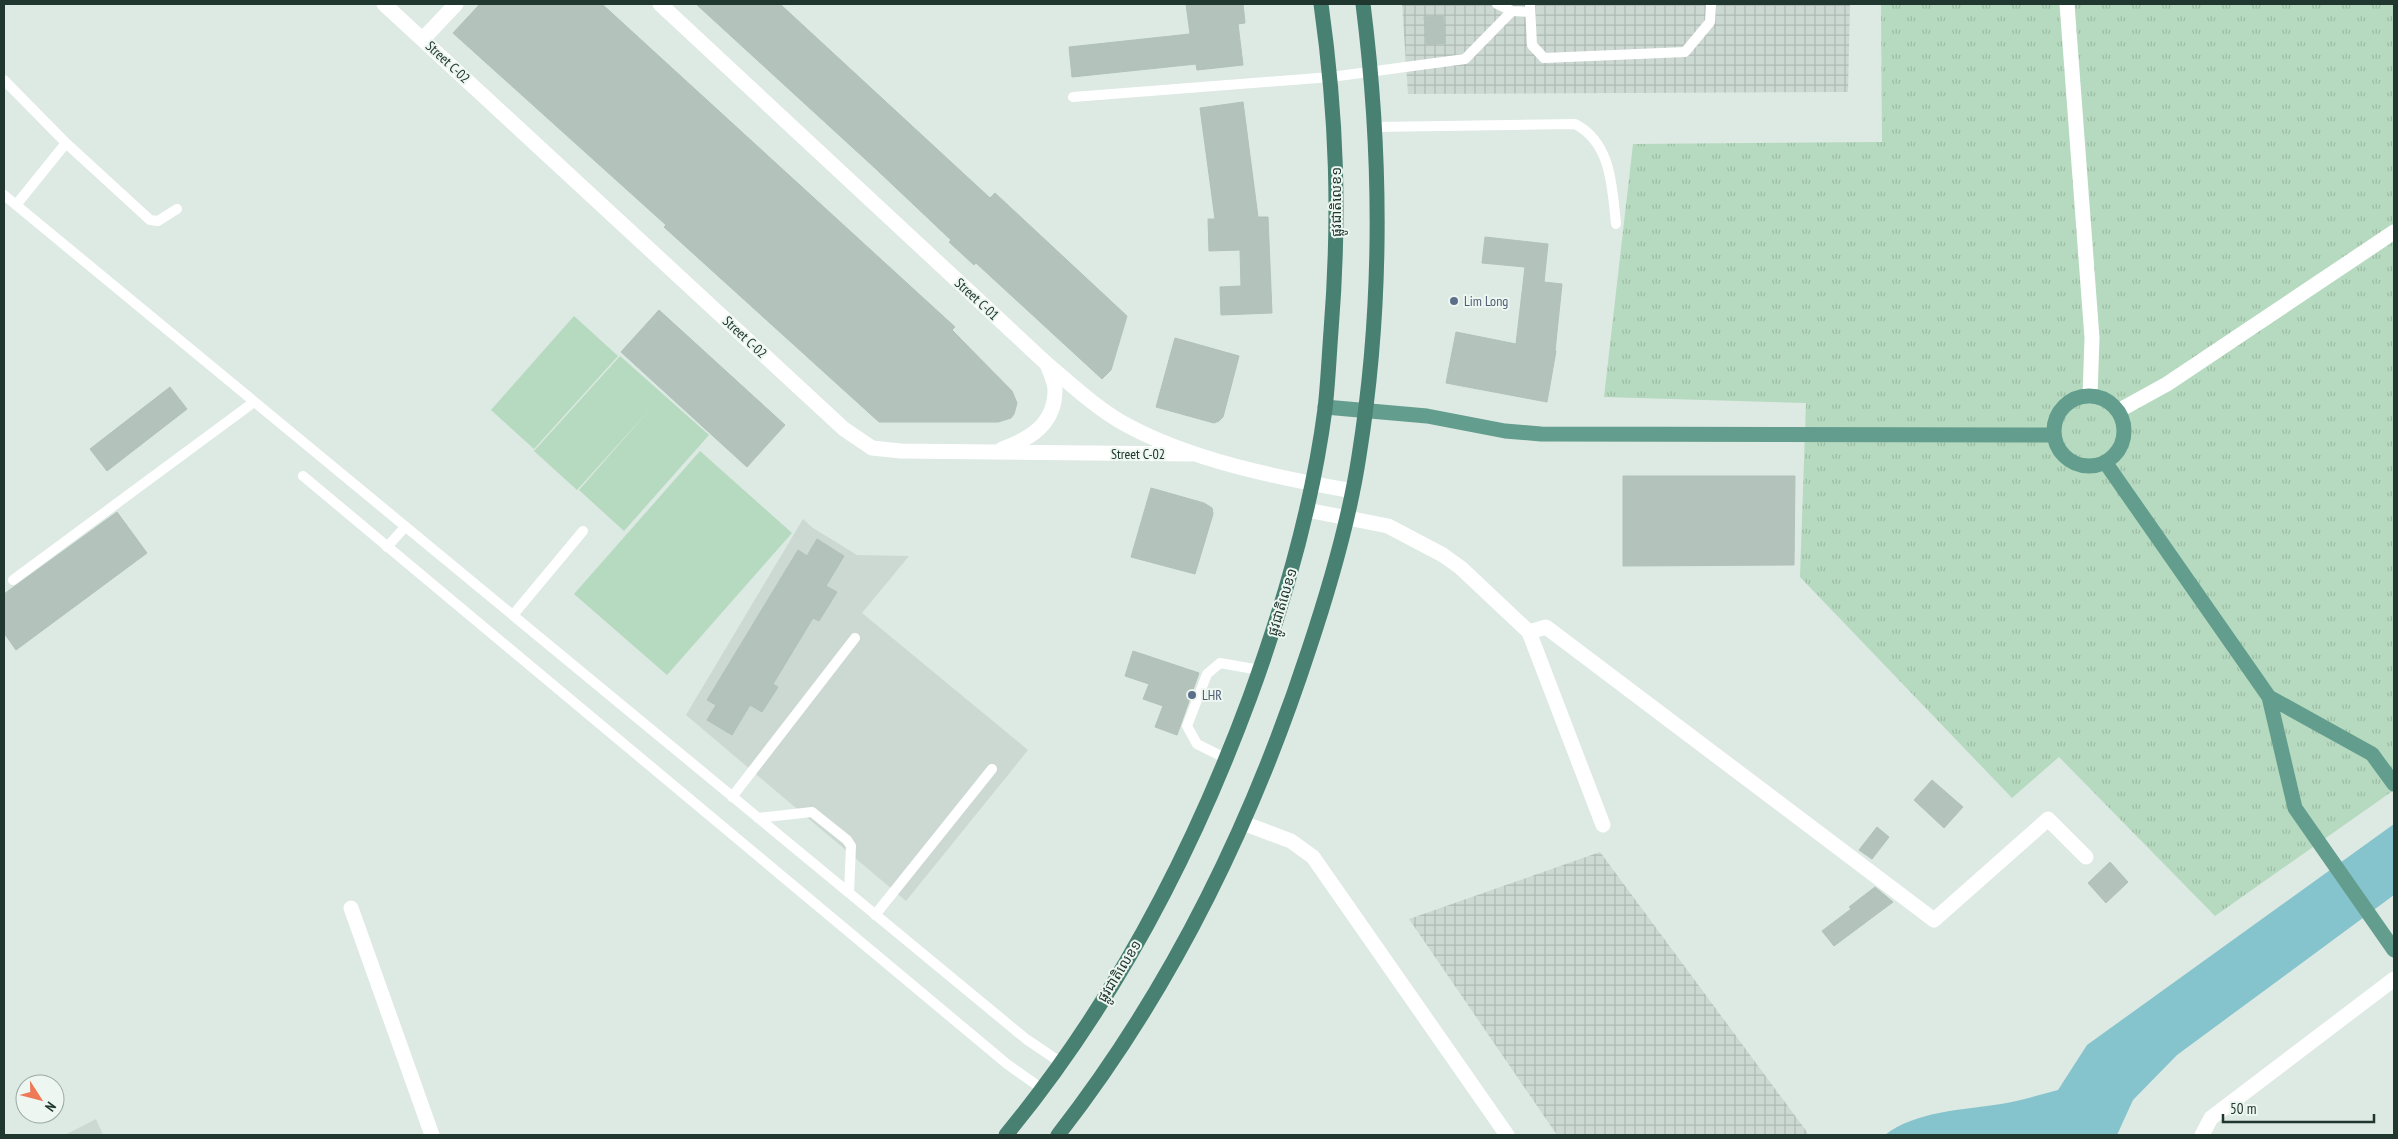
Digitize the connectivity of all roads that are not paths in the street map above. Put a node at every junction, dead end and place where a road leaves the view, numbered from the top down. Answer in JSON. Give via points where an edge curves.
{"nodes":[{"id":1,"x":384,"y":4,"type":"edge"},
{"id":2,"x":456,"y":4,"type":"edge"},
{"id":3,"x":660,"y":4,"type":"edge"},
{"id":4,"x":1320,"y":4,"type":"edge"},
{"id":5,"x":1362,"y":4,"type":"edge"},
{"id":6,"x":1497,"y":4,"type":"edge"},
{"id":7,"x":1711,"y":4,"type":"edge"},
{"id":8,"x":2067,"y":4,"type":"edge"},
{"id":9,"x":1530,"y":8,"type":"edge"},
{"id":10,"x":1512,"y":11,"type":"junction"},
{"id":11,"x":423,"y":39,"type":"junction"},
{"id":12,"x":1371,"y":72,"type":"junction"},
{"id":13,"x":1331,"y":77,"type":"junction"},
{"id":14,"x":4,"y":80,"type":"edge"},
{"id":15,"x":1073,"y":98,"type":"dead end"},
{"id":16,"x":1375,"y":127,"type":"junction"},
{"id":17,"x":66,"y":144,"type":"junction"},
{"id":18,"x":4,"y":195,"type":"edge"},
{"id":19,"x":16,"y":205,"type":"junction"},
{"id":20,"x":177,"y":209,"type":"dead end"},
{"id":21,"x":1616,"y":224,"type":"dead end"},
{"id":22,"x":2394,"y":232,"type":"edge"},
{"id":23,"x":1047,"y":364,"type":"junction"},
{"id":24,"x":2090,"y":396,"type":"junction"},
{"id":25,"x":254,"y":402,"type":"junction"},
{"id":26,"x":1325,"y":407,"type":"junction"},
{"id":27,"x":1366,"y":410,"type":"junction"},
{"id":28,"x":2118,"y":411,"type":"junction"},
{"id":29,"x":2054,"y":435,"type":"junction"},
{"id":30,"x":992,"y":453,"type":"junction"},
{"id":31,"x":1194,"y":454,"type":"junction"},
{"id":32,"x":2105,"y":462,"type":"junction"},
{"id":33,"x":303,"y":476,"type":"dead end"},
{"id":34,"x":1313,"y":484,"type":"junction"},
{"id":35,"x":1353,"y":491,"type":"junction"},
{"id":36,"x":1308,"y":510,"type":"junction"},
{"id":37,"x":1348,"y":516,"type":"junction"},
{"id":38,"x":405,"y":526,"type":"junction"},
{"id":39,"x":583,"y":531,"type":"dead end"},
{"id":40,"x":387,"y":547,"type":"junction"},
{"id":41,"x":13,"y":580,"type":"dead end"},
{"id":42,"x":513,"y":616,"type":"junction"},
{"id":43,"x":1529,"y":632,"type":"junction"},
{"id":44,"x":855,"y":638,"type":"dead end"},
{"id":45,"x":1260,"y":670,"type":"junction"},
{"id":46,"x":2269,"y":697,"type":"junction"},
{"id":47,"x":1227,"y":759,"type":"junction"},
{"id":48,"x":992,"y":770,"type":"dead end"},
{"id":49,"x":2393,"y":782,"type":"edge"},
{"id":50,"x":732,"y":797,"type":"junction"},
{"id":51,"x":758,"y":818,"type":"junction"},
{"id":52,"x":1243,"y":823,"type":"junction"},
{"id":53,"x":1603,"y":825,"type":"dead end"},
{"id":54,"x":2086,"y":857,"type":"dead end"},
{"id":55,"x":849,"y":894,"type":"junction"},
{"id":56,"x":352,"y":908,"type":"dead end"},
{"id":57,"x":875,"y":915,"type":"junction"},
{"id":58,"x":2394,"y":950,"type":"edge"},
{"id":59,"x":2394,"y":979,"type":"edge"},
{"id":60,"x":1060,"y":1062,"type":"junction"},
{"id":61,"x":1041,"y":1088,"type":"junction"},
{"id":62,"x":432,"y":1135,"type":"edge"},
{"id":63,"x":1006,"y":1135,"type":"edge"},
{"id":64,"x":1058,"y":1135,"type":"edge"},
{"id":65,"x":1507,"y":1135,"type":"edge"},
{"id":66,"x":2202,"y":1135,"type":"edge"}],
"edges":[{"from":1,"to":11,"type":"street","name":"Street C-02"},
{"from":2,"to":11,"type":"street"},
{"from":3,"to":23,"type":"street","name":"Street C-01"},
{"from":4,"to":13,"type":"highway","name":"ផ្លូវជាតិលេខ១"},
{"from":5,"to":12,"type":"highway"},
{"from":6,"to":10,"type":"lane"},
{"from":7,"to":9,"type":"lane","via":[[1710,22],[1685,52],[1544,58],[1532,44]]},
{"from":8,"to":24,"type":"street","via":[[2092,338]]},
{"from":9,"to":10,"type":"lane"},
{"from":10,"to":12,"type":"lane","via":[[1465,59]]},
{"from":11,"to":30,"type":"street","name":"Street C-02","via":[[857,440],[872,448]]},
{"from":12,"to":13,"type":"lane"},
{"from":12,"to":16,"type":"highway"},
{"from":13,"to":15,"type":"lane"},
{"from":13,"to":26,"type":"highway","name":"ផ្លូវជាតិលេខ១","via":[[1337,184],[1336,264]]},
{"from":14,"to":17,"type":"lane"},
{"from":16,"to":21,"type":"lane","via":[[1575,124],[1587,130],[1599,143],[1610,172]]},
{"from":16,"to":27,"type":"highway","via":[[1377,266]]},
{"from":17,"to":19,"type":"lane"},
{"from":17,"to":20,"type":"lane","via":[[150,220],[158,220]]},
{"from":18,"to":19,"type":"lane"},
{"from":19,"to":25,"type":"lane"},
{"from":22,"to":28,"type":"street","via":[[2167,384]]},
{"from":23,"to":30,"type":"street","via":[[1055,390],[1051,412],[1042,429],[1026,440]]},
{"from":23,"to":31,"type":"street","name":"Street C-01","via":[[1122,422]]},
{"from":24,"to":28,"type":"main road","via":[[2110,402]]},
{"from":24,"to":29,"type":"main road","via":[[2078,398],[2060,410]]},
{"from":25,"to":38,"type":"lane"},
{"from":25,"to":41,"type":"lane"},
{"from":26,"to":27,"type":"main road"},
{"from":26,"to":34,"type":"highway","name":"ផ្លូវជាតិលេខ១"},
{"from":27,"to":29,"type":"main road","via":[[1541,434]]},
{"from":27,"to":35,"type":"highway"},
{"from":28,"to":32,"type":"main road","via":[[2124,432],[2121,445]]},
{"from":29,"to":32,"type":"main road","via":[[2063,456],[2072,462],[2092,467]]},
{"from":30,"to":31,"type":"street","name":"Street C-02"},
{"from":31,"to":34,"type":"street","name":"Street C-01"},
{"from":32,"to":46,"type":"main road"},
{"from":33,"to":40,"type":"lane"},
{"from":34,"to":35,"type":"street","name":"Street C-01"},
{"from":34,"to":36,"type":"highway","name":"ផ្លូវជាតិលេខ១"},
{"from":35,"to":37,"type":"highway"},
{"from":36,"to":37,"type":"street"},
{"from":36,"to":45,"type":"highway","name":"ផ្លូវជាតិលេខ១"},
{"from":37,"to":43,"type":"street","via":[[1388,526],[1442,555],[1461,568]]},
{"from":37,"to":52,"type":"highway","via":[[1298,684]]},
{"from":38,"to":40,"type":"lane"},
{"from":38,"to":42,"type":"lane"},
{"from":39,"to":42,"type":"lane"},
{"from":40,"to":61,"type":"lane","via":[[1007,1064]]},
{"from":42,"to":50,"type":"lane"},
{"from":43,"to":53,"type":"street"},
{"from":43,"to":54,"type":"street","via":[[1546,628],[1934,920],[2048,819]]},
{"from":44,"to":50,"type":"lane"},
{"from":45,"to":47,"type":"highway","name":"ផ្លូវជាតិលេខ១"},
{"from":45,"to":47,"type":"lane","via":[[1220,663],[1207,674],[1187,726],[1197,744]]},
{"from":46,"to":49,"type":"main road","via":[[2372,754]]},
{"from":46,"to":58,"type":"main road","via":[[2295,808]]},
{"from":47,"to":60,"type":"highway","name":"ផ្លូវជាតិលេខ១","via":[[1177,870],[1141,936]]},
{"from":48,"to":57,"type":"lane"},
{"from":50,"to":51,"type":"lane"},
{"from":51,"to":55,"type":"lane"},
{"from":51,"to":55,"type":"lane","via":[[812,812],[847,840],[850,846]]},
{"from":52,"to":64,"type":"highway","via":[[1213,890],[1176,958],[1099,1079]]},
{"from":52,"to":65,"type":"street","via":[[1291,841],[1313,857]]},
{"from":55,"to":57,"type":"lane"},
{"from":56,"to":62,"type":"street"},
{"from":57,"to":60,"type":"lane","via":[[1026,1040]]},
{"from":59,"to":66,"type":"street","via":[[2212,1118]]},
{"from":60,"to":61,"type":"highway","name":"ផ្លូវជាតិលេខ១"},
{"from":61,"to":63,"type":"highway","name":"ផ្លូវជាតិលេខ១"}]}
